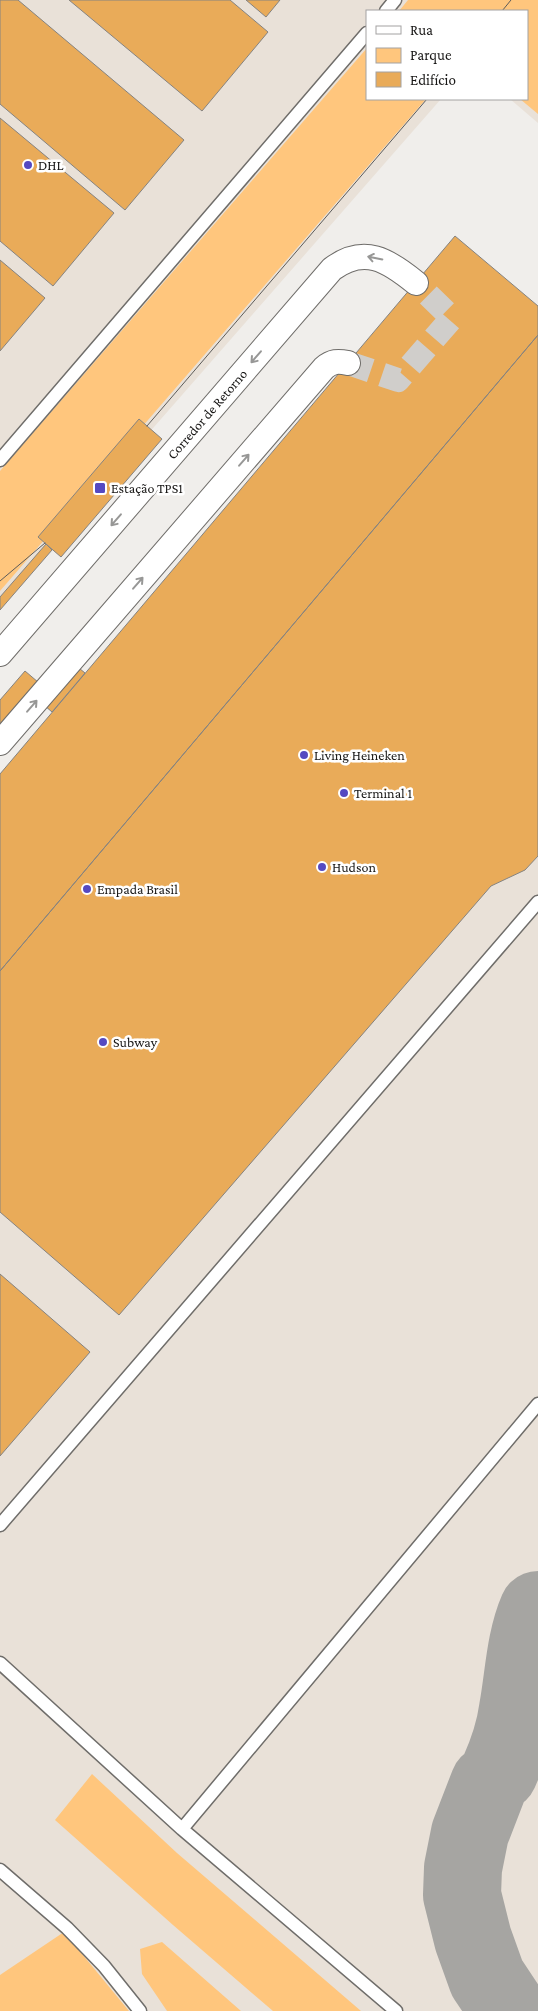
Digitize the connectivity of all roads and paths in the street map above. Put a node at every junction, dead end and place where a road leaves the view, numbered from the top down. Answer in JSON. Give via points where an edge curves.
{"nodes":[{"id":1,"x":396,"y":0,"type":"edge"},
{"id":2,"x":387,"y":10,"type":"edge"},
{"id":3,"x":366,"y":34,"type":"edge"},
{"id":4,"x":416,"y":283,"type":"tunnel mouth"},
{"id":5,"x":348,"y":363,"type":"tunnel mouth"},
{"id":6,"x":0,"y":460,"type":"edge"},
{"id":7,"x":0,"y":654,"type":"edge"},
{"id":8,"x":0,"y":743,"type":"edge"},
{"id":9,"x":538,"y":902,"type":"edge"},
{"id":10,"x":538,"y":1404,"type":"edge"},
{"id":11,"x":0,"y":1525,"type":"edge"},
{"id":12,"x":0,"y":1663,"type":"edge"},
{"id":13,"x":182,"y":1829,"type":"junction"},
{"id":14,"x":0,"y":1870,"type":"edge"},
{"id":15,"x":140,"y":2011,"type":"edge"},
{"id":16,"x":396,"y":2011,"type":"edge"}],
"edges":[{"from":1,"to":2,"type":"lane"},
{"from":3,"to":6,"type":"lane"},
{"from":4,"to":7,"type":"street","name":"Corredor de Retorno","one_way":true,"via":[[385,260],[363,256],[343,260],[332,269]]},
{"from":8,"to":5,"type":"street","one_way":true,"via":[[324,368],[338,361]]},
{"from":9,"to":11,"type":"lane"},
{"from":10,"to":13,"type":"lane"},
{"from":12,"to":13,"type":"lane"},
{"from":13,"to":16,"type":"lane"},
{"from":14,"to":15,"type":"lane","via":[[67,1928],[104,1966]]}]}
